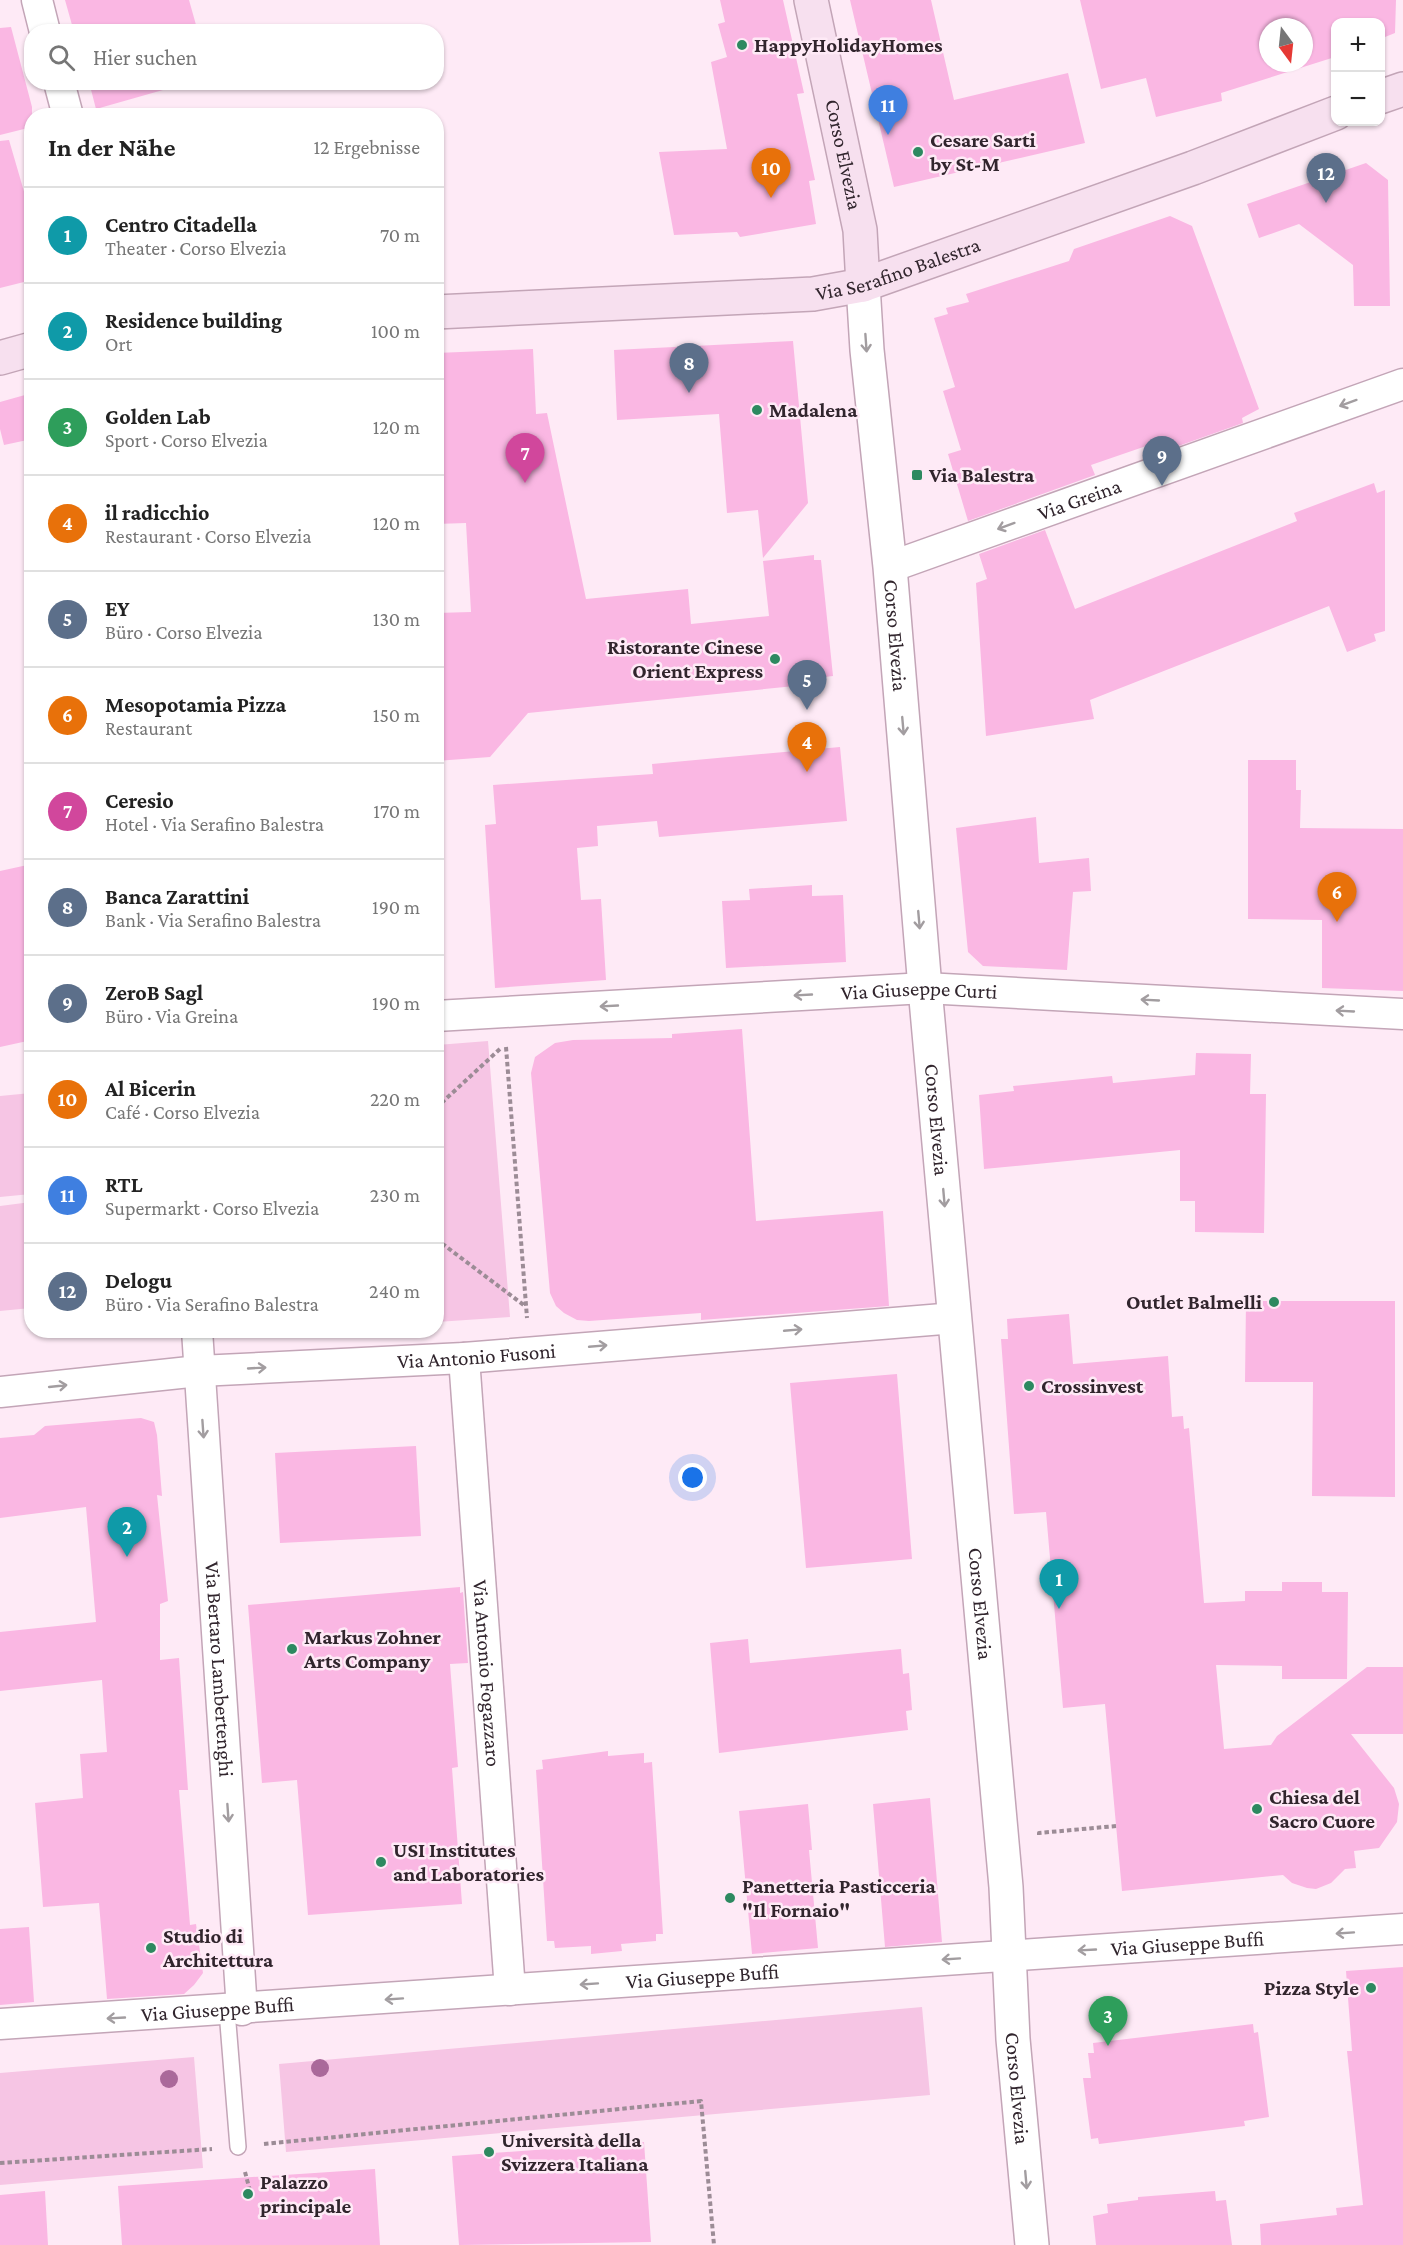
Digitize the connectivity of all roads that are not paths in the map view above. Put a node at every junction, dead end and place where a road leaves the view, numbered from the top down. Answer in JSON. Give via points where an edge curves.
{"nodes":[{"id":1,"x":37,"y":0,"type":"edge"},
{"id":2,"x":811,"y":0,"type":"edge"},
{"id":3,"x":43,"y":24,"type":"edge"},
{"id":4,"x":1403,"y":89,"type":"edge"},
{"id":5,"x":61,"y":90,"type":"edge"},
{"id":6,"x":1385,"y":95,"type":"edge"},
{"id":7,"x":66,"y":108,"type":"edge"},
{"id":8,"x":1331,"y":115,"type":"edge"},
{"id":9,"x":863,"y":285,"type":"junction"},
{"id":10,"x":444,"y":312,"type":"edge"},
{"id":11,"x":24,"y":352,"type":"edge"},
{"id":12,"x":0,"y":358,"type":"edge"},
{"id":13,"x":1403,"y":384,"type":"edge"},
{"id":14,"x":890,"y":567,"type":"junction"},
{"id":15,"x":925,"y":988,"type":"junction"},
{"id":16,"x":1403,"y":1014,"type":"edge"},
{"id":17,"x":444,"y":1016,"type":"edge"},
{"id":18,"x":955,"y":1318,"type":"junction"},
{"id":19,"x":197,"y":1338,"type":"edge"},
{"id":20,"x":465,"y":1358,"type":"junction"},
{"id":21,"x":199,"y":1371,"type":"junction"},
{"id":22,"x":0,"y":1392,"type":"edge"},
{"id":23,"x":1403,"y":1929,"type":"edge"},
{"id":24,"x":1009,"y":1954,"type":"junction"},
{"id":25,"x":510,"y":1990,"type":"junction"},
{"id":26,"x":234,"y":2010,"type":"junction"},
{"id":27,"x":0,"y":2024,"type":"edge"},
{"id":28,"x":238,"y":2147,"type":"road end"},
{"id":29,"x":1032,"y":2245,"type":"edge"}],
"edges":[{"from":1,"to":3,"type":"street"},
{"from":2,"to":9,"type":"main road","name":"Corso Elvezia","via":[[860,230]]},
{"from":4,"to":6,"type":"main road"},
{"from":5,"to":7,"type":"street"},
{"from":8,"to":9,"type":"main road","name":"Via Serafino Balestra"},
{"from":9,"to":10,"type":"main road","name":"Via Serafino Balestra","via":[[813,294]]},
{"from":9,"to":14,"type":"street","name":"Corso Elvezia","one_way":true},
{"from":11,"to":12,"type":"main road"},
{"from":13,"to":14,"type":"street","name":"Via Greina","one_way":true},
{"from":14,"to":15,"type":"street","name":"Corso Elvezia","one_way":true},
{"from":16,"to":15,"type":"street","name":"Via Giuseppe Curti","one_way":true},
{"from":15,"to":17,"type":"street","name":"Via Giuseppe Curti","one_way":true},
{"from":15,"to":18,"type":"street","name":"Corso Elvezia","one_way":true},
{"from":20,"to":18,"type":"street","name":"Via Antonio Fusoni","one_way":true},
{"from":18,"to":24,"type":"street","name":"Corso Elvezia"},
{"from":19,"to":21,"type":"street","name":"Via Bertaro Lambertenghi"},
{"from":21,"to":20,"type":"street","name":"Via Antonio Fusoni","one_way":true},
{"from":20,"to":25,"type":"street","name":"Via Antonio Fogazzaro"},
{"from":22,"to":21,"type":"street","name":"Via Antonio Fusoni","one_way":true},
{"from":21,"to":26,"type":"street","name":"Via Bertaro Lambertenghi","one_way":true},
{"from":23,"to":24,"type":"street","name":"Via Giuseppe Buffi","one_way":true},
{"from":24,"to":25,"type":"street","name":"Via Giuseppe Buffi","one_way":true},
{"from":24,"to":29,"type":"street","name":"Corso Elvezia","one_way":true},
{"from":25,"to":26,"type":"street","name":"Via Giuseppe Buffi","one_way":true},
{"from":26,"to":27,"type":"street","name":"Via Giuseppe Buffi","one_way":true},
{"from":26,"to":28,"type":"lane"}]}
